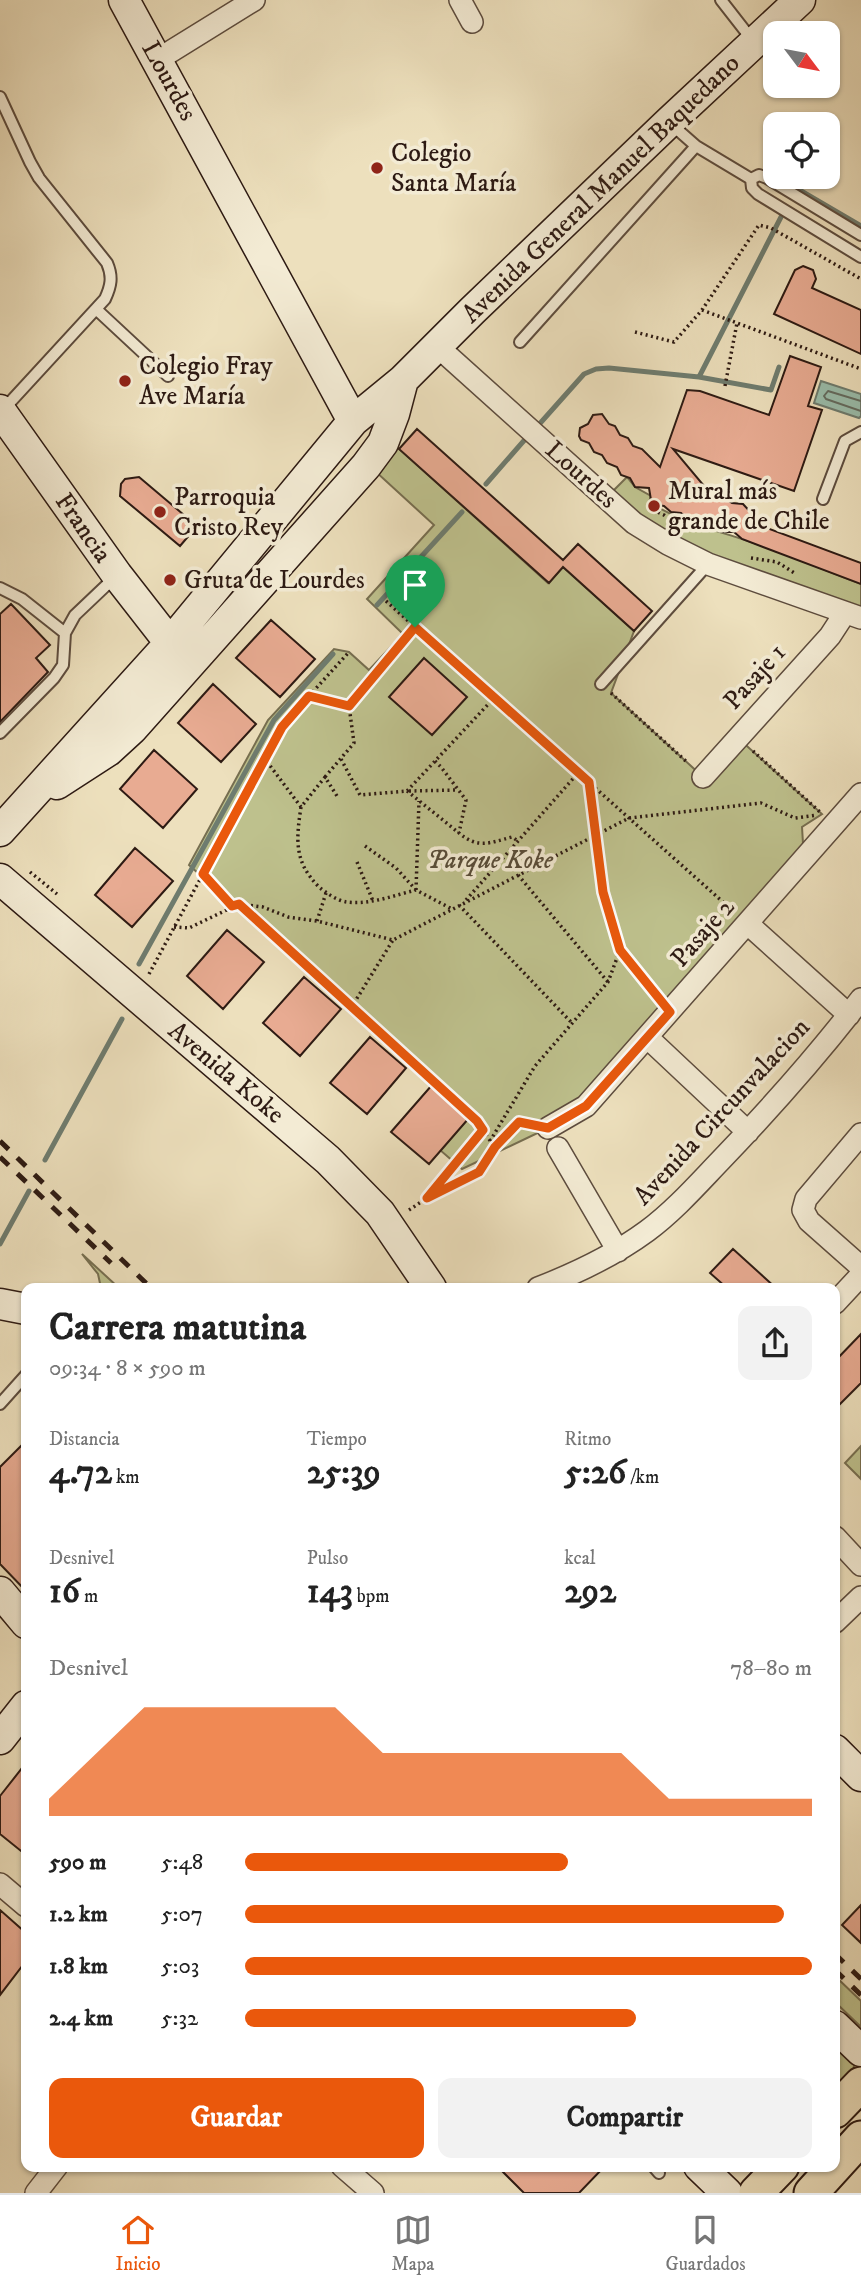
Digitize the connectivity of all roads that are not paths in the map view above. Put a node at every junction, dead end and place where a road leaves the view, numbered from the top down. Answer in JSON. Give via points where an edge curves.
{"nodes":[{"id":1,"x":124,"y":0,"type":"edge"},
{"id":2,"x":254,"y":0,"type":"edge"},
{"id":3,"x":460,"y":0,"type":"edge"},
{"id":4,"x":721,"y":0,"type":"edge"},
{"id":5,"x":800,"y":0,"type":"edge"},
{"id":6,"x":472,"y":22,"type":"dead end"},
{"id":7,"x":754,"y":43,"type":"junction"},
{"id":8,"x":157,"y":60,"type":"junction"},
{"id":9,"x":0,"y":97,"type":"edge"},
{"id":10,"x":669,"y":122,"type":"junction"},
{"id":11,"x":695,"y":146,"type":"junction"},
{"id":12,"x":751,"y":179,"type":"junction"},
{"id":13,"x":861,"y":234,"type":"edge"},
{"id":14,"x":861,"y":257,"type":"edge"},
{"id":15,"x":96,"y":310,"type":"junction"},
{"id":16,"x":520,"y":342,"type":"dead end"},
{"id":17,"x":437,"y":346,"type":"junction"},
{"id":18,"x":168,"y":376,"type":"dead end"},
{"id":19,"x":403,"y":380,"type":"junction"},
{"id":20,"x":1,"y":411,"type":"edge"},
{"id":21,"x":353,"y":421,"type":"junction"},
{"id":22,"x":861,"y":432,"type":"edge"},
{"id":23,"x":823,"y":499,"type":"dead end"},
{"id":24,"x":708,"y":564,"type":"junction"},
{"id":25,"x":117,"y":575,"type":"junction"},
{"id":26,"x":0,"y":587,"type":"edge"},
{"id":27,"x":853,"y":615,"type":"edge"},
{"id":28,"x":65,"y":633,"type":"junction"},
{"id":29,"x":170,"y":643,"type":"junction"},
{"id":30,"x":601,"y":684,"type":"road end"},
{"id":31,"x":132,"y":729,"type":"junction"},
{"id":32,"x":0,"y":733,"type":"edge"},
{"id":33,"x":703,"y":777,"type":"road end"},
{"id":34,"x":861,"y":794,"type":"edge"},
{"id":35,"x":10,"y":821,"type":"edge"},
{"id":36,"x":0,"y":879,"type":"edge"},
{"id":37,"x":748,"y":924,"type":"junction"},
{"id":38,"x":855,"y":1007,"type":"edge"},
{"id":39,"x":648,"y":1038,"type":"junction"},
{"id":40,"x":548,"y":1128,"type":"road end"},
{"id":41,"x":748,"y":1132,"type":"junction"},
{"id":42,"x":861,"y":1134,"type":"edge"},
{"id":43,"x":558,"y":1148,"type":"dead end"},
{"id":44,"x":618,"y":1251,"type":"junction"},
{"id":45,"x":861,"y":1267,"type":"edge"},
{"id":46,"x":861,"y":1275,"type":"edge"},
{"id":47,"x":428,"y":1283,"type":"edge"},
{"id":48,"x":551,"y":1283,"type":"edge"},
{"id":49,"x":840,"y":1298,"type":"edge"},
{"id":50,"x":0,"y":1304,"type":"edge"},
{"id":51,"x":21,"y":1307,"type":"edge"},
{"id":52,"x":21,"y":1381,"type":"edge"},
{"id":53,"x":0,"y":1404,"type":"edge"},
{"id":54,"x":840,"y":1545,"type":"edge"},
{"id":55,"x":850,"y":1560,"type":"edge"},
{"id":56,"x":0,"y":1590,"type":"edge"},
{"id":57,"x":861,"y":1597,"type":"edge"},
{"id":58,"x":21,"y":1603,"type":"edge"},
{"id":59,"x":21,"y":1617,"type":"edge"},
{"id":60,"x":840,"y":1617,"type":"edge"},
{"id":61,"x":21,"y":1712,"type":"edge"},
{"id":62,"x":0,"y":1738,"type":"edge"},
{"id":63,"x":840,"y":1755,"type":"edge"},
{"id":64,"x":861,"y":1776,"type":"edge"},
{"id":65,"x":0,"y":1884,"type":"edge"},
{"id":66,"x":21,"y":1902,"type":"edge"},
{"id":67,"x":840,"y":2031,"type":"edge"},
{"id":68,"x":861,"y":2051,"type":"edge"},
{"id":69,"x":861,"y":2084,"type":"edge"},
{"id":70,"x":840,"y":2106,"type":"edge"},
{"id":71,"x":861,"y":2138,"type":"edge"},
{"id":72,"x":840,"y":2161,"type":"edge"},
{"id":73,"x":52,"y":2172,"type":"edge"},
{"id":74,"x":349,"y":2172,"type":"edge"},
{"id":75,"x":705,"y":2172,"type":"edge"},
{"id":76,"x":776,"y":2172,"type":"edge"},
{"id":77,"x":830,"y":2172,"type":"edge"},
{"id":78,"x":36,"y":2193,"type":"edge"},
{"id":79,"x":373,"y":2193,"type":"edge"},
{"id":80,"x":727,"y":2193,"type":"edge"},
{"id":81,"x":757,"y":2193,"type":"edge"},
{"id":82,"x":811,"y":2193,"type":"edge"}],
"edges":[{"from":1,"to":8,"type":"main road","name":"Lourdes"},
{"from":2,"to":8,"type":"street"},
{"from":3,"to":6,"type":"street"},
{"from":4,"to":7,"type":"lane"},
{"from":5,"to":7,"type":"main road","name":"Avenida General Manuel Baquedano"},
{"from":7,"to":10,"type":"main road","name":"Avenida General Manuel Baquedano"},
{"from":8,"to":21,"type":"main road","name":"Lourdes"},
{"from":9,"to":15,"type":"lane","via":[[39,178],[107,263],[111,285]]},
{"from":10,"to":11,"type":"lane"},
{"from":10,"to":17,"type":"main road","name":"Avenida General Manuel Baquedano"},
{"from":11,"to":12,"type":"lane"},
{"from":11,"to":16,"type":"lane"},
{"from":12,"to":13,"type":"lane","via":[[767,178]]},
{"from":12,"to":14,"type":"lane","via":[[758,194]]},
{"from":15,"to":18,"type":"lane"},
{"from":15,"to":20,"type":"lane"},
{"from":17,"to":19,"type":"main road","name":"Avenida General Manuel Baquedano"},
{"from":17,"to":24,"type":"street","name":"Lourdes","via":[[635,523]]},
{"from":19,"to":21,"type":"main road","name":"Avenida General Manuel Baquedano"},
{"from":19,"to":31,"type":"main road","name":"Avenida General Manuel Baquedano","via":[[383,443]]},
{"from":20,"to":25,"type":"main road","name":"Francia"},
{"from":21,"to":29,"type":"main road","name":"Avenida General Manuel Baquedano"},
{"from":22,"to":23,"type":"lane","via":[[845,440]]},
{"from":24,"to":27,"type":"street","name":"Lourdes"},
{"from":24,"to":30,"type":"lane"},
{"from":25,"to":28,"type":"lane","via":[[75,615]]},
{"from":25,"to":29,"type":"main road","name":"Francia"},
{"from":26,"to":28,"type":"lane"},
{"from":27,"to":33,"type":"street","name":"Pasaje 1"},
{"from":28,"to":32,"type":"lane","via":[[63,665]]},
{"from":29,"to":31,"type":"main road","name":"Avenida General Manuel Baquedano","via":[[173,662],[141,703]]},
{"from":29,"to":35,"type":"main road","name":"Avenida General Manuel Baquedano"},
{"from":31,"to":35,"type":"main road","name":"Avenida General Manuel Baquedano"},
{"from":34,"to":37,"type":"street","name":"Pasaje 2"},
{"from":36,"to":47,"type":"main road","name":"Avenida Koke","via":[[135,978],[146,1005],[328,1160],[380,1213]]},
{"from":37,"to":38,"type":"street"},
{"from":37,"to":39,"type":"street","name":"Pasaje 2"},
{"from":38,"to":41,"type":"street","name":"Avenida Circunvalacion"},
{"from":39,"to":40,"type":"street","name":"Pasaje 2","via":[[586,1106]]},
{"from":39,"to":41,"type":"street"},
{"from":41,"to":44,"type":"street","name":"Avenida Circunvalacion","via":[[664,1218]]},
{"from":42,"to":45,"type":"street","via":[[806,1199],[803,1210],[809,1221]]},
{"from":43,"to":44,"type":"street"},
{"from":44,"to":48,"type":"street","name":"Avenida Circunvalacion"},
{"from":46,"to":49,"type":"street"},
{"from":50,"to":51,"type":"main road"},
{"from":52,"to":53,"type":"lane"},
{"from":54,"to":55,"type":"street"},
{"from":56,"to":58,"type":"street"},
{"from":56,"to":59,"type":"main road"},
{"from":57,"to":60,"type":"street"},
{"from":61,"to":62,"type":"main road"},
{"from":63,"to":64,"type":"main road"},
{"from":65,"to":66,"type":"street"},
{"from":67,"to":68,"type":"main road"},
{"from":69,"to":70,"type":"main road"},
{"from":71,"to":72,"type":"main road"},
{"from":73,"to":78,"type":"street"},
{"from":74,"to":79,"type":"street"},
{"from":75,"to":80,"type":"main road"},
{"from":76,"to":81,"type":"main road"},
{"from":77,"to":82,"type":"main road"}]}
